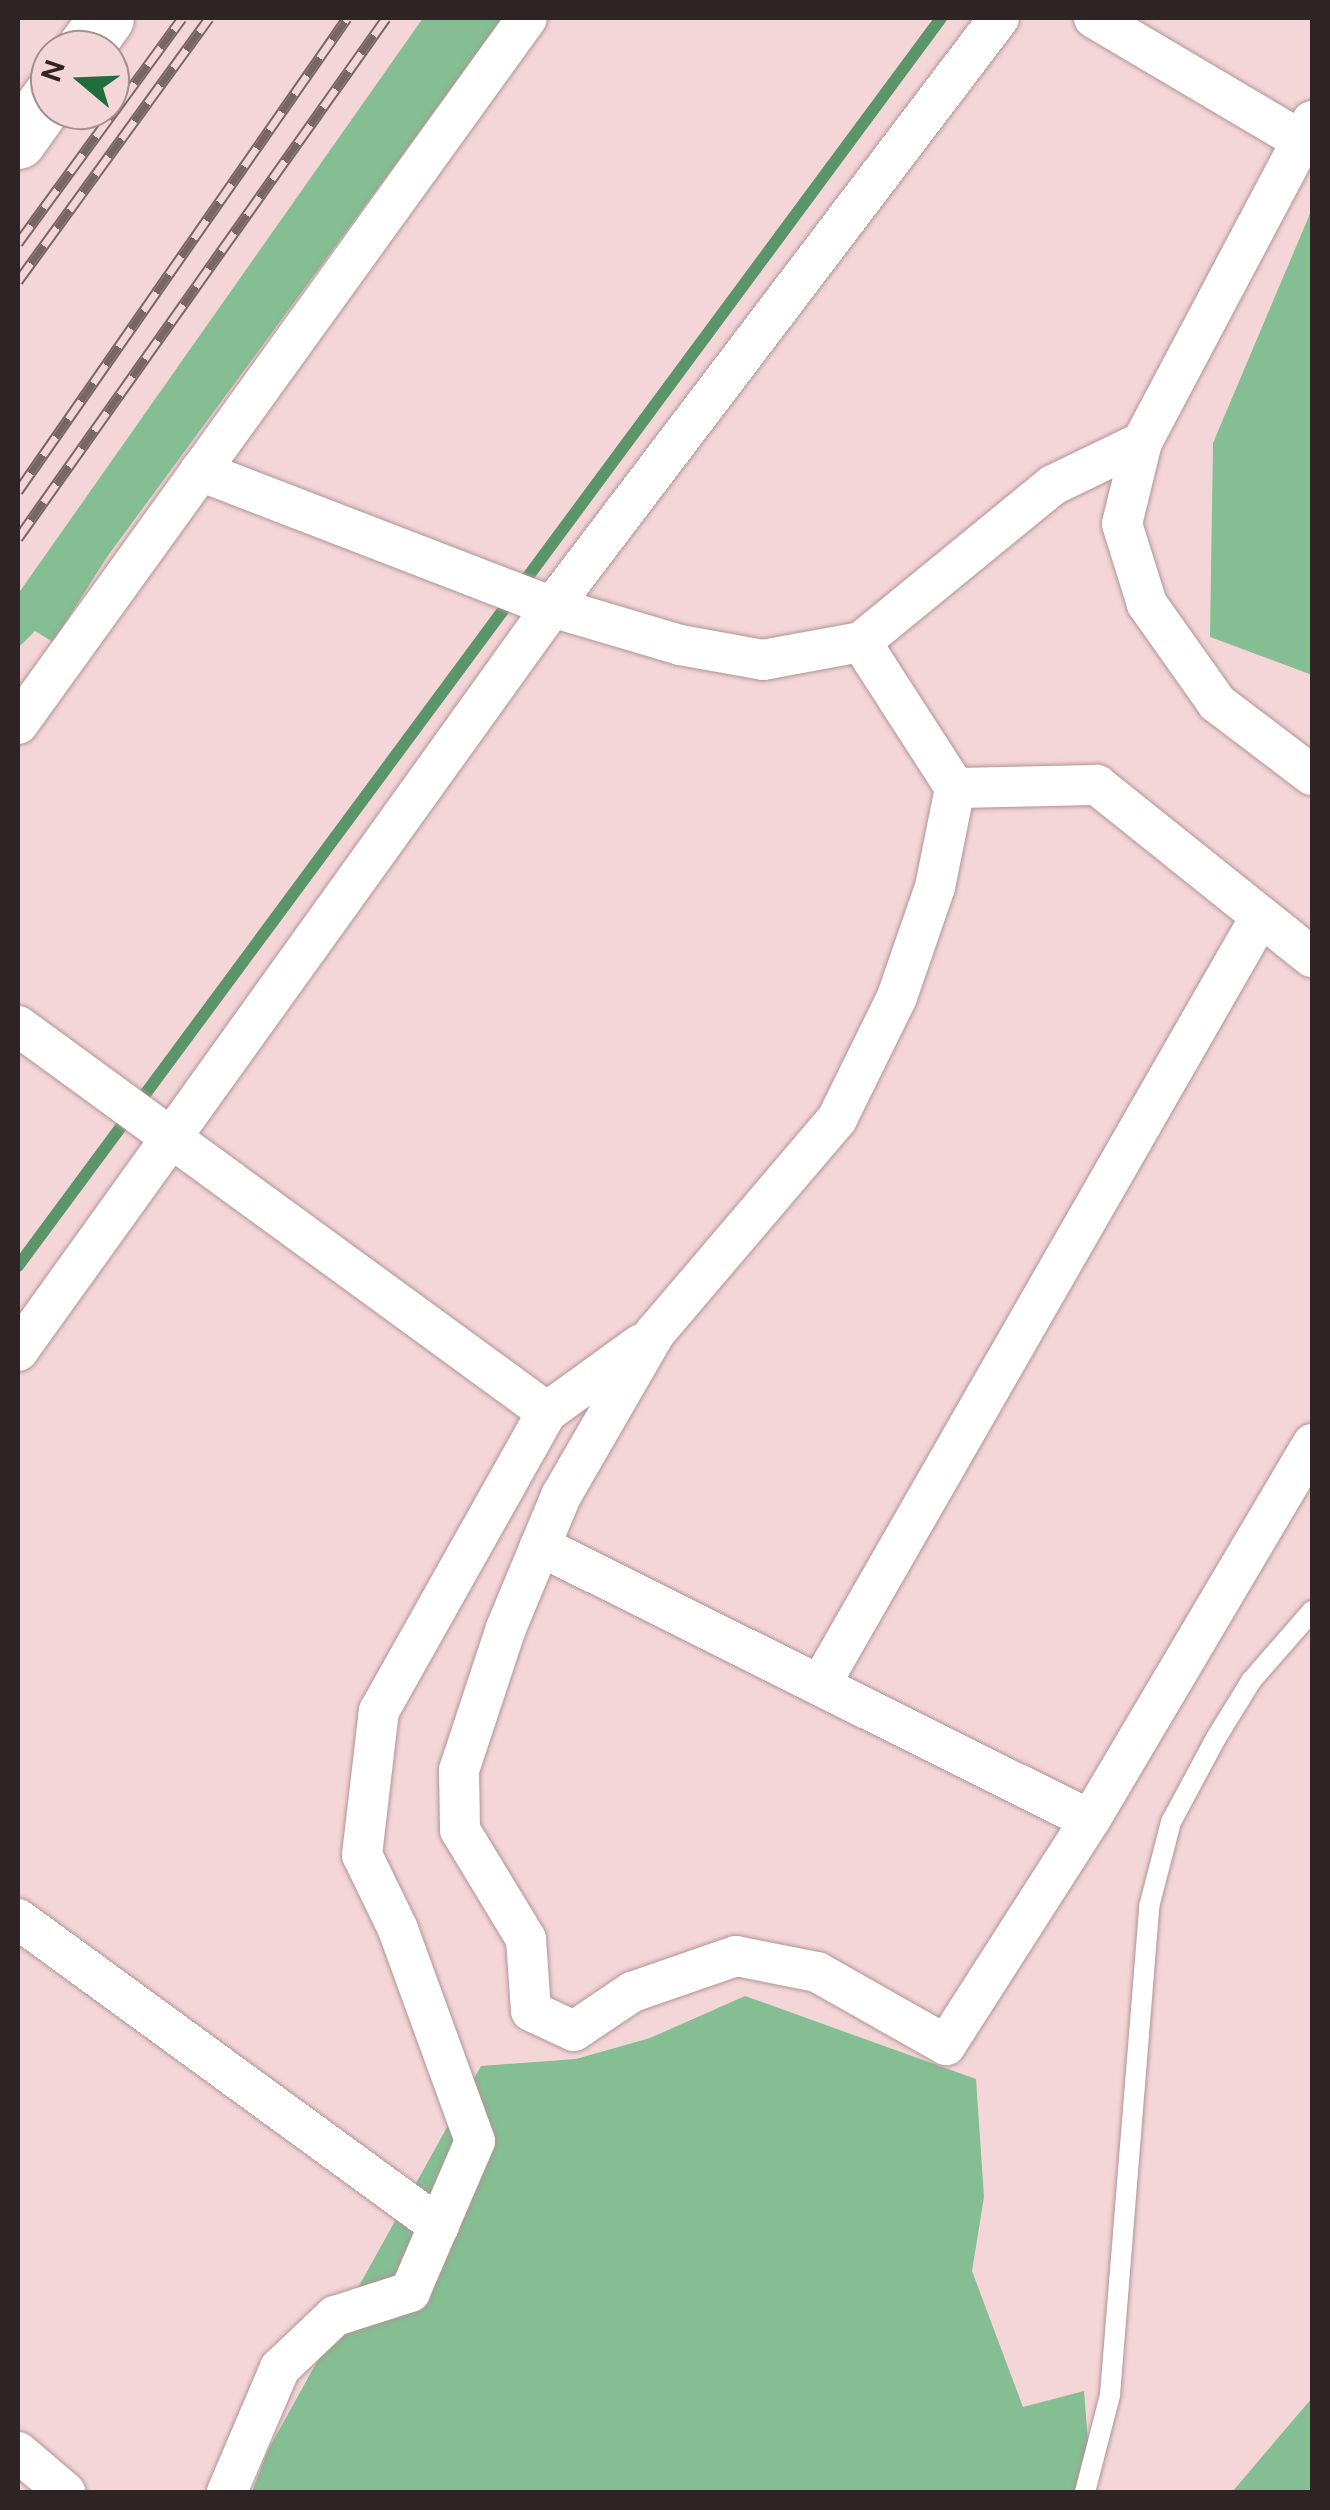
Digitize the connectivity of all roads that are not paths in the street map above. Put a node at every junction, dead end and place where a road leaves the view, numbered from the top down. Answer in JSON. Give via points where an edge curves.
{"nodes":[{"id":1,"x":527,"y":18,"type":"edge"},
{"id":2,"x":999,"y":18,"type":"edge"},
{"id":3,"x":1094,"y":18,"type":"edge"},
{"id":4,"x":1306,"y":130,"type":"edge"},
{"id":5,"x":1142,"y":442,"type":"junction"},
{"id":6,"x":200,"y":470,"type":"junction"},
{"id":7,"x":552,"y":607,"type":"junction"},
{"id":8,"x":861,"y":642,"type":"junction"},
{"id":9,"x":18,"y":724,"type":"edge"},
{"id":10,"x":1312,"y":774,"type":"edge"},
{"id":11,"x":955,"y":788,"type":"junction"},
{"id":12,"x":1261,"y":916,"type":"junction"},
{"id":13,"x":1312,"y":957,"type":"edge"},
{"id":14,"x":18,"y":1026,"type":"edge"},
{"id":15,"x":171,"y":1136,"type":"junction"},
{"id":16,"x":655,"y":1334,"type":"junction"},
{"id":17,"x":18,"y":1350,"type":"edge"},
{"id":18,"x":547,"y":1412,"type":"junction"},
{"id":19,"x":1312,"y":1444,"type":"edge"},
{"id":20,"x":540,"y":1546,"type":"junction"},
{"id":21,"x":1312,"y":1611,"type":"edge"},
{"id":22,"x":820,"y":1685,"type":"junction"},
{"id":23,"x":1090,"y":1820,"type":"junction"},
{"id":24,"x":18,"y":1919,"type":"edge"},
{"id":25,"x":438,"y":2226,"type":"junction"},
{"id":26,"x":18,"y":2452,"type":"edge"},
{"id":27,"x":65,"y":2492,"type":"edge"},
{"id":28,"x":227,"y":2492,"type":"edge"},
{"id":29,"x":1085,"y":2492,"type":"edge"}],
"edges":[{"from":1,"to":6,"type":"street"},
{"from":2,"to":7,"type":"street"},
{"from":3,"to":4,"type":"street"},
{"from":4,"to":5,"type":"street"},
{"from":5,"to":8,"type":"street","via":[[1053,485]]},
{"from":5,"to":10,"type":"street","via":[[1122,524],[1147,604],[1217,702]]},
{"from":6,"to":7,"type":"street"},
{"from":6,"to":9,"type":"street"},
{"from":7,"to":8,"type":"street","via":[[680,645],[763,660]]},
{"from":7,"to":15,"type":"street"},
{"from":8,"to":11,"type":"street"},
{"from":11,"to":12,"type":"street","via":[[1097,785]]},
{"from":11,"to":16,"type":"street","via":[[935,887],[897,997],[837,1119]]},
{"from":12,"to":13,"type":"street"},
{"from":12,"to":22,"type":"street"},
{"from":14,"to":15,"type":"street"},
{"from":15,"to":17,"type":"street"},
{"from":15,"to":18,"type":"street"},
{"from":16,"to":18,"type":"street"},
{"from":16,"to":20,"type":"street","via":[[560,1496]]},
{"from":18,"to":25,"type":"street","via":[[379,1712],[362,1856],[398,1929],[475,2142]]},
{"from":19,"to":23,"type":"street"},
{"from":20,"to":22,"type":"street"},
{"from":20,"to":23,"type":"street","via":[[460,1770],[460,1830],[526,1939],[531,2011],[574,2031],[632,1992],[736,1956],[817,1972],[946,2046]]},
{"from":21,"to":29,"type":"lane","via":[[1250,1681],[1216,1738],[1171,1822],[1149,1907],[1110,2394]]},
{"from":22,"to":23,"type":"street"},
{"from":24,"to":25,"type":"street"},
{"from":25,"to":28,"type":"street","via":[[410,2292],[335,2316],[280,2368]]},
{"from":26,"to":27,"type":"street"}]}
